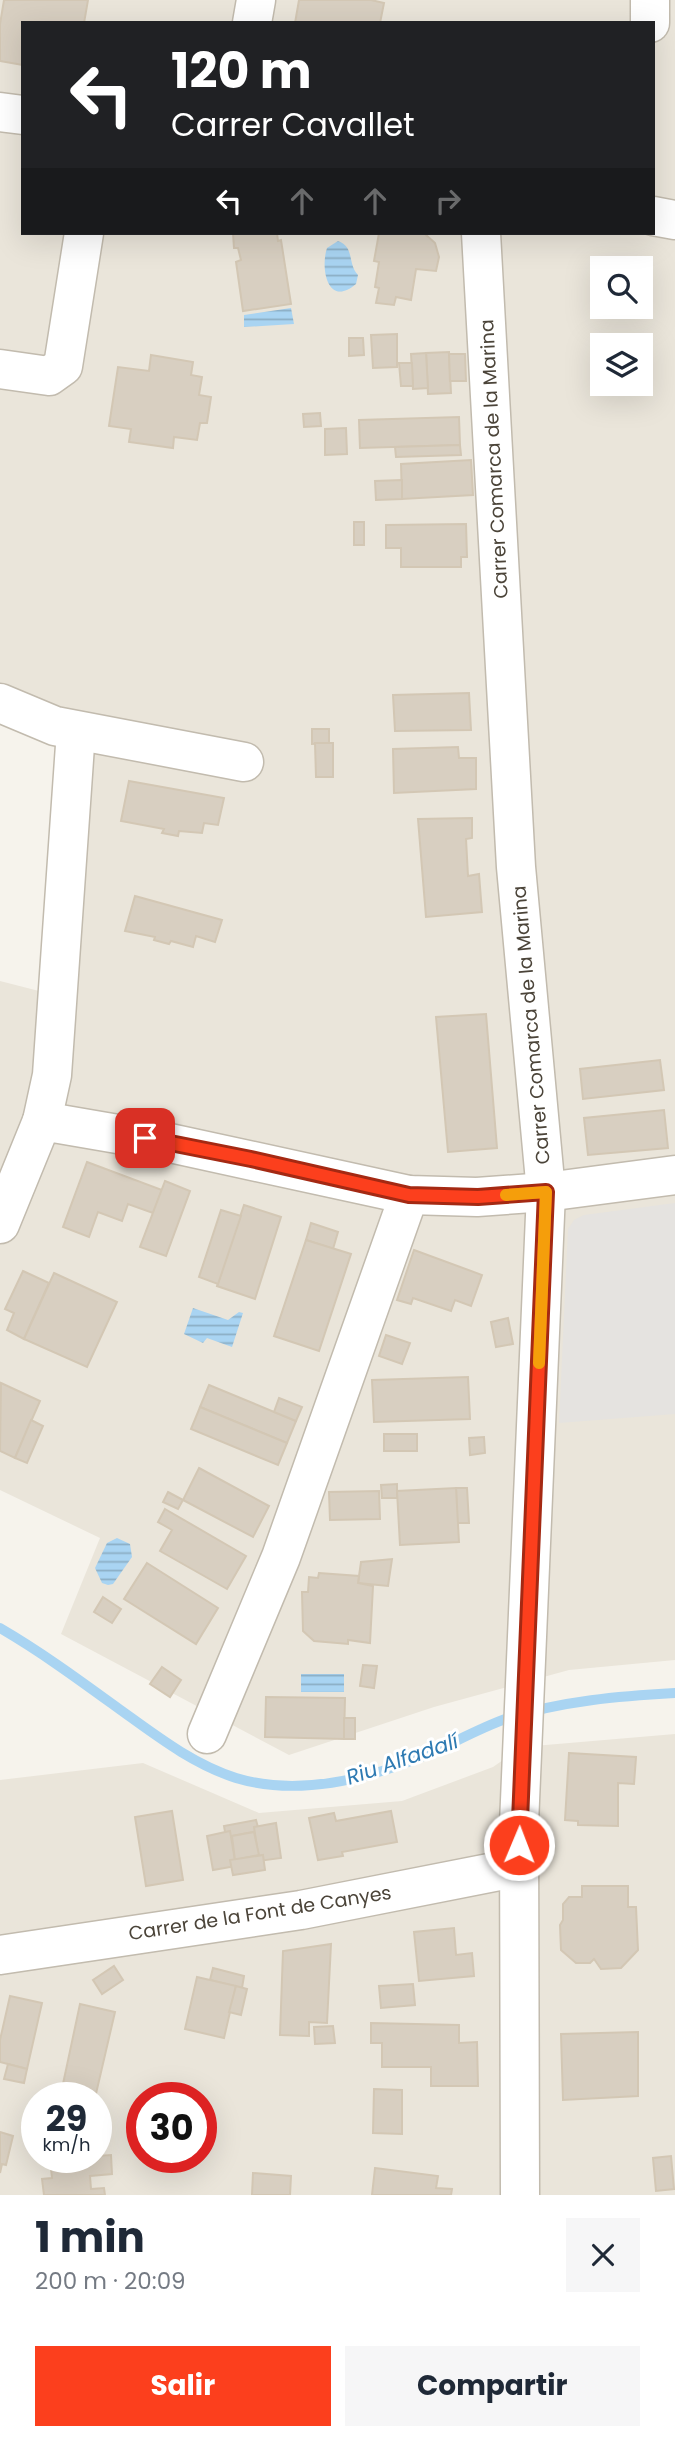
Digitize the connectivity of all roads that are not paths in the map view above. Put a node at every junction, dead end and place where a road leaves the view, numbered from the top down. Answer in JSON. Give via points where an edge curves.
{"nodes":[{"id":1,"x":257,"y":0,"type":"edge"},
{"id":2,"x":650,"y":0,"type":"edge"},
{"id":3,"x":252,"y":21,"type":"edge"},
{"id":4,"x":650,"y":21,"type":"edge"},
{"id":5,"x":0,"y":112,"type":"edge"},
{"id":6,"x":21,"y":116,"type":"edge"},
{"id":7,"x":655,"y":216,"type":"edge"},
{"id":8,"x":675,"y":220,"type":"edge"},
{"id":9,"x":84,"y":235,"type":"edge"},
{"id":10,"x":481,"y":235,"type":"edge"},
{"id":11,"x":0,"y":369,"type":"edge"},
{"id":12,"x":0,"y":703,"type":"edge"},
{"id":13,"x":76,"y":731,"type":"junction"},
{"id":14,"x":244,"y":762,"type":"dead end"},
{"id":15,"x":42,"y":1121,"type":"junction"},
{"id":16,"x":675,"y":1175,"type":"edge"},
{"id":17,"x":546,"y":1192,"type":"junction"},
{"id":18,"x":409,"y":1195,"type":"junction"},
{"id":19,"x":0,"y":1224,"type":"edge"},
{"id":20,"x":207,"y":1734,"type":"dead end"},
{"id":21,"x":519,"y":1867,"type":"junction"},
{"id":22,"x":0,"y":1955,"type":"edge"},
{"id":23,"x":520,"y":2195,"type":"edge"}],
"edges":[{"from":1,"to":3,"type":"street"},
{"from":2,"to":4,"type":"street"},
{"from":5,"to":6,"type":"street"},
{"from":7,"to":8,"type":"street"},
{"from":9,"to":11,"type":"street","via":[[63,366],[49,376]]},
{"from":10,"to":17,"type":"street","name":"Carrer Comarca de la Marina","via":[[516,867]]},
{"from":12,"to":13,"type":"street"},
{"from":13,"to":14,"type":"street"},
{"from":13,"to":15,"type":"street","via":[[52,1075]]},
{"from":15,"to":18,"type":"street","via":[[170,1143]]},
{"from":15,"to":19,"type":"street"},
{"from":16,"to":17,"type":"street"},
{"from":17,"to":18,"type":"street","via":[[478,1197]]},
{"from":17,"to":21,"type":"street","name":"Carrer Comarca de la Marina"},
{"from":18,"to":20,"type":"street","via":[[281,1557]]},
{"from":21,"to":22,"type":"street","name":"Carrer de la Font de Canyes","via":[[302,1910]]},
{"from":21,"to":23,"type":"street","name":"Carrer Comarca de la Marina"}]}
